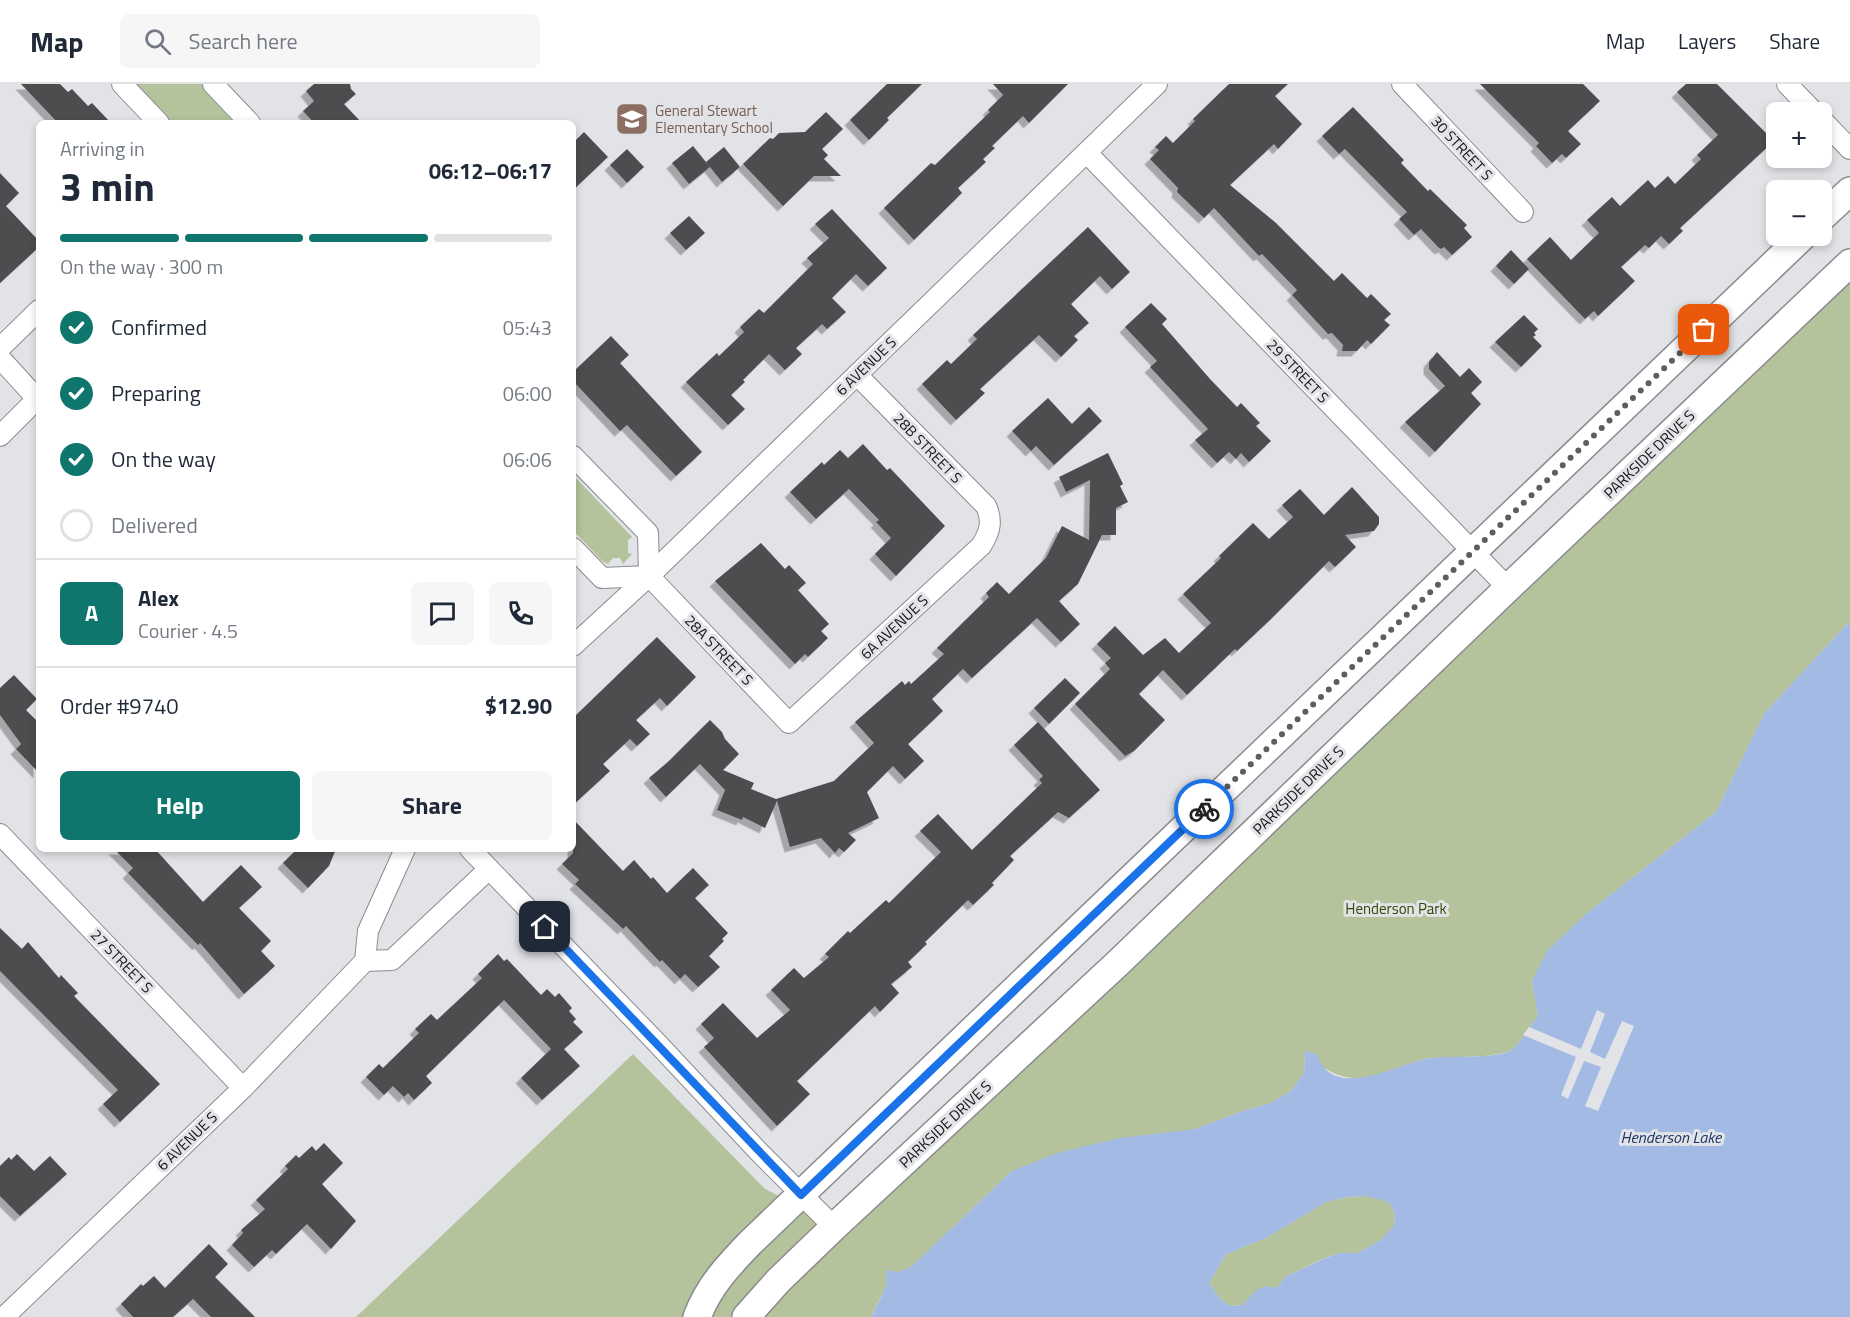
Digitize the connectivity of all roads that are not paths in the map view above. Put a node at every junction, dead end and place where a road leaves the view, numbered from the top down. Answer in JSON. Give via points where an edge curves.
{"nodes":[{"id":1,"x":122,"y":84,"type":"edge"},
{"id":2,"x":213,"y":84,"type":"edge"},
{"id":3,"x":1157,"y":84,"type":"edge"},
{"id":4,"x":1402,"y":84,"type":"edge"},
{"id":5,"x":1786,"y":84,"type":"edge"},
{"id":6,"x":1804,"y":102,"type":"edge"},
{"id":7,"x":156,"y":120,"type":"edge"},
{"id":8,"x":241,"y":120,"type":"edge"},
{"id":9,"x":1832,"y":130,"type":"edge"},
{"id":10,"x":1850,"y":149,"type":"edge"},
{"id":11,"x":1087,"y":153,"type":"junction"},
{"id":12,"x":1850,"y":191,"type":"edge"},
{"id":13,"x":1832,"y":208,"type":"edge"},
{"id":14,"x":1523,"y":212,"type":"dead end"},
{"id":15,"x":1793,"y":246,"type":"edge"},
{"id":16,"x":1850,"y":263,"type":"edge"},
{"id":17,"x":36,"y":313,"type":"edge"},
{"id":18,"x":0,"y":348,"type":"edge"},
{"id":19,"x":0,"y":358,"type":"edge"},
{"id":20,"x":857,"y":375,"type":"junction"},
{"id":21,"x":36,"y":398,"type":"edge"},
{"id":22,"x":36,"y":402,"type":"edge"},
{"id":23,"x":0,"y":436,"type":"edge"},
{"id":24,"x":576,"y":459,"type":"edge"},
{"id":25,"x":990,"y":525,"type":"joint"},
{"id":26,"x":576,"y":551,"type":"edge"},
{"id":27,"x":1473,"y":552,"type":"junction"},
{"id":28,"x":649,"y":576,"type":"junction"},
{"id":29,"x":1508,"y":588,"type":"junction"},
{"id":30,"x":576,"y":643,"type":"edge"},
{"id":31,"x":789,"y":723,"type":"joint"},
{"id":32,"x":0,"y":834,"type":"edge"},
{"id":33,"x":404,"y":852,"type":"edge"},
{"id":34,"x":473,"y":852,"type":"edge"},
{"id":35,"x":489,"y":868,"type":"junction"},
{"id":36,"x":365,"y":961,"type":"junction"},
{"id":37,"x":243,"y":1088,"type":"junction"},
{"id":38,"x":801,"y":1195,"type":"junction"},
{"id":39,"x":834,"y":1227,"type":"junction"},
{"id":40,"x":3,"y":1313,"type":"edge"},
{"id":41,"x":697,"y":1317,"type":"edge"},
{"id":42,"x":746,"y":1317,"type":"edge"}],
"edges":[{"from":1,"to":7,"type":"street"},
{"from":2,"to":8,"type":"street"},
{"from":3,"to":11,"type":"street","name":"6 AVENUE S"},
{"from":4,"to":14,"type":"street","name":"30 STREET S"},
{"from":5,"to":6,"type":"street"},
{"from":9,"to":10,"type":"street"},
{"from":11,"to":20,"type":"street","name":"6 AVENUE S"},
{"from":11,"to":27,"type":"street","name":"29 STREET S"},
{"from":12,"to":13,"type":"street"},
{"from":15,"to":27,"type":"street"},
{"from":16,"to":29,"type":"street","name":"PARKSIDE DRIVE S"},
{"from":17,"to":18,"type":"street"},
{"from":19,"to":21,"type":"street"},
{"from":20,"to":25,"type":"street","name":"28B STREET S","via":[[986,506]]},
{"from":20,"to":28,"type":"street","name":"6 AVENUE S"},
{"from":22,"to":23,"type":"street"},
{"from":24,"to":28,"type":"street","via":[[648,533]]},
{"from":25,"to":31,"type":"street","name":"6A AVENUE S","via":[[981,546]]},
{"from":26,"to":28,"type":"street","via":[[602,578]]},
{"from":27,"to":29,"type":"street","name":"29 STREET S"},
{"from":27,"to":38,"type":"street"},
{"from":28,"to":30,"type":"street","name":"6 AVENUE S"},
{"from":28,"to":31,"type":"street","name":"28A STREET S"},
{"from":29,"to":39,"type":"street","name":"PARKSIDE DRIVE S","via":[[1118,963]]},
{"from":32,"to":37,"type":"street","name":"27 STREET S"},
{"from":33,"to":36,"type":"street","via":[[368,931]]},
{"from":34,"to":35,"type":"street"},
{"from":35,"to":36,"type":"street","via":[[392,960]]},
{"from":35,"to":38,"type":"street"},
{"from":36,"to":37,"type":"street","name":"6 AVENUE S"},
{"from":37,"to":40,"type":"street","name":"6 AVENUE S"},
{"from":38,"to":39,"type":"street"},
{"from":38,"to":41,"type":"street","via":[[723,1271]]},
{"from":39,"to":42,"type":"street","name":"PARKSIDE DRIVE S"}]}
